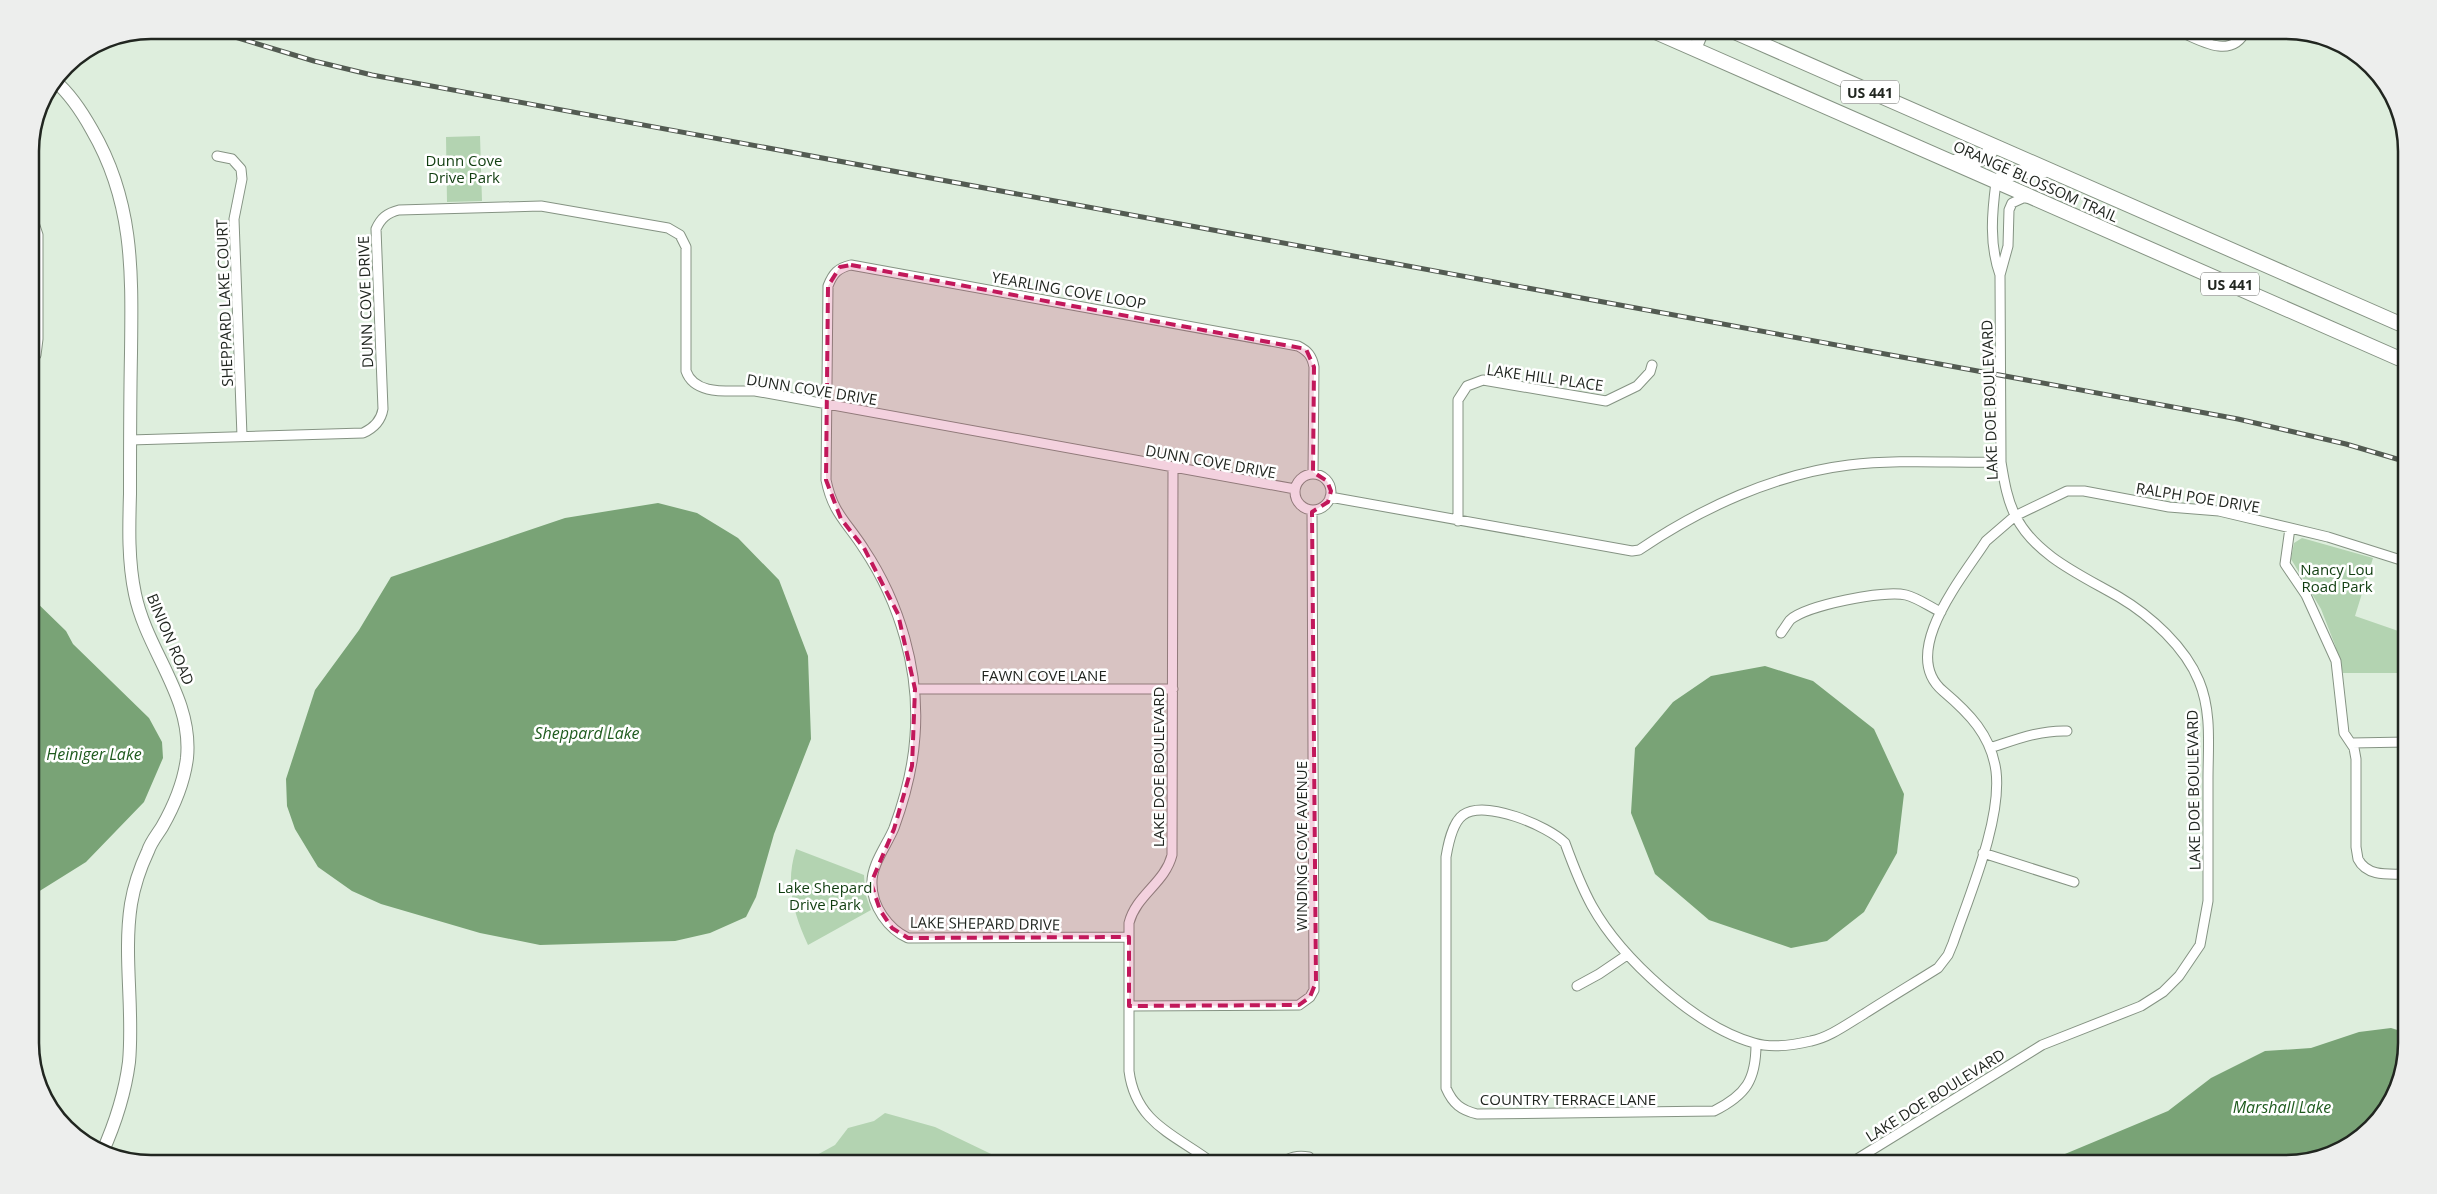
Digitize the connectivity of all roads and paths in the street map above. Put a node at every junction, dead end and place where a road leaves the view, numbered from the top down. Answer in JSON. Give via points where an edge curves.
{"nodes":[{"id":1,"x":1672,"y":39,"type":"edge"},
{"id":2,"x":1699,"y":39,"type":"edge"},
{"id":3,"x":1750,"y":39,"type":"edge"},
{"id":4,"x":2197,"y":39,"type":"edge"},
{"id":5,"x":2240,"y":39,"type":"edge"},
{"id":6,"x":1695,"y":49,"type":"junction"},
{"id":7,"x":59,"y":86,"type":"edge"},
{"id":8,"x":1994,"y":146,"type":"junction"},
{"id":9,"x":217,"y":156,"type":"dead end"},
{"id":10,"x":1949,"y":161,"type":"junction"},
{"id":11,"x":2051,"y":172,"type":"junction"},
{"id":12,"x":1996,"y":182,"type":"junction"},
{"id":13,"x":2032,"y":198,"type":"junction"},
{"id":14,"x":2000,"y":275,"type":"junction"},
{"id":15,"x":2398,"y":323,"type":"edge"},
{"id":16,"x":2398,"y":358,"type":"edge"},
{"id":17,"x":1652,"y":365,"type":"dead end"},
{"id":18,"x":827,"y":404,"type":"junction"},
{"id":19,"x":242,"y":436,"type":"junction"},
{"id":20,"x":130,"y":440,"type":"junction"},
{"id":21,"x":2001,"y":462,"type":"junction"},
{"id":22,"x":1173,"y":469,"type":"junction"},
{"id":23,"x":1313,"y":474,"type":"junction"},
{"id":24,"x":1295,"y":490,"type":"junction"},
{"id":25,"x":1330,"y":497,"type":"junction"},
{"id":26,"x":1312,"y":510,"type":"junction"},
{"id":27,"x":2015,"y":516,"type":"junction"},
{"id":28,"x":1458,"y":521,"type":"junction"},
{"id":29,"x":2290,"y":528,"type":"junction"},
{"id":30,"x":2398,"y":559,"type":"edge"},
{"id":31,"x":1940,"y":612,"type":"junction"},
{"id":32,"x":1781,"y":633,"type":"dead end"},
{"id":33,"x":915,"y":689,"type":"junction"},
{"id":34,"x":1173,"y":689,"type":"junction"},
{"id":35,"x":2067,"y":731,"type":"dead end"},
{"id":36,"x":2398,"y":742,"type":"edge"},
{"id":37,"x":2352,"y":743,"type":"junction"},
{"id":38,"x":1990,"y":748,"type":"junction"},
{"id":39,"x":1983,"y":853,"type":"junction"},
{"id":40,"x":2398,"y":874,"type":"edge"},
{"id":41,"x":2074,"y":882,"type":"dead end"},
{"id":42,"x":1129,"y":937,"type":"junction"},
{"id":43,"x":1627,"y":955,"type":"junction"},
{"id":44,"x":1577,"y":986,"type":"dead end"},
{"id":45,"x":1129,"y":1006,"type":"junction"},
{"id":46,"x":1756,"y":1044,"type":"junction"},
{"id":47,"x":105,"y":1145,"type":"edge"},
{"id":48,"x":1200,"y":1155,"type":"edge"},
{"id":49,"x":1864,"y":1155,"type":"edge"}],
"edges":[{"from":1,"to":6,"type":"main road","name":"ORANGE BLOSSOM TRAIL","number":"US 441"},
{"from":2,"to":6,"type":"main road"},
{"from":3,"to":8,"type":"main road","name":"ORANGE BLOSSOM TRAIL","number":"US 441"},
{"from":4,"to":5,"type":"street","via":[[2215,47],[2230,46]]},
{"from":6,"to":10,"type":"main road","name":"ORANGE BLOSSOM TRAIL","number":"US 441"},
{"from":7,"to":20,"type":"main road","name":"BINION ROAD","via":[[83,113],[100,143],[123,204],[129,238],[131,292]]},
{"from":8,"to":10,"type":"main road","via":[[1989,155],[1974,162]]},
{"from":8,"to":11,"type":"main road","name":"ORANGE BLOSSOM TRAIL","number":"US 441"},
{"from":9,"to":19,"type":"street","name":"SHEPPARD LAKE COURT","via":[[232,159],[241,169],[242,178],[234,219]]},
{"from":10,"to":12,"type":"main road","name":"ORANGE BLOSSOM TRAIL","number":"US 441"},
{"from":11,"to":12,"type":"main road","via":[[2022,171]]},
{"from":11,"to":15,"type":"main road","name":"ORANGE BLOSSOM TRAIL","number":"US 441"},
{"from":12,"to":13,"type":"main road","name":"ORANGE BLOSSOM TRAIL","number":"US 441"},
{"from":12,"to":14,"type":"street","name":"LAKE DOE BOULEVARD","via":[[1992,234]]},
{"from":13,"to":14,"type":"street","name":"LAKE DOE BOULEVARD","via":[[2012,203],[2009,210],[2008,246]]},
{"from":13,"to":16,"type":"main road","name":"ORANGE BLOSSOM TRAIL","number":"US 441"},
{"from":14,"to":21,"type":"street","name":"LAKE DOE BOULEVARD"},
{"from":17,"to":28,"type":"street","name":"LAKE HILL PLACE","via":[[1637,386],[1606,401],[1483,380],[1467,386],[1458,400]]},
{"from":18,"to":19,"type":"street","name":"DUNN COVE DRIVE","via":[[755,391],[703,389],[692,382],[686,370],[686,247],[675,231],[542,206],[399,210],[384,216],[376,229],[382,409],[377,423],[363,432]]},
{"from":18,"to":22,"type":"street","name":"DUNN COVE DRIVE"},
{"from":18,"to":23,"type":"street","name":"YEARLING COVE LOOP","via":[[828,286],[840,267],[851,265],[1298,346],[1312,357],[1314,367]]},
{"from":18,"to":33,"type":"street","name":"LAKE SHEPARD DRIVE","via":[[826,480],[829,494],[834,508],[864,548],[883,581],[900,622]]},
{"from":19,"to":20,"type":"street","name":"DUNN COVE DRIVE"},
{"from":20,"to":47,"type":"main road","name":"BINION ROAD","via":[[129,537],[135,595],[180,700],[186,727],[187,758],[181,785],[164,824],[149,848],[132,904],[128,932],[129,1062],[124,1093]]},
{"from":21,"to":27,"type":"street","name":"LAKE DOE BOULEVARD"},
{"from":21,"to":28,"type":"street","via":[[1849,465],[1812,473],[1770,484],[1730,500],[1632,551]]},
{"from":22,"to":24,"type":"street","name":"DUNN COVE DRIVE"},
{"from":22,"to":34,"type":"street","name":"LAKE DOE BOULEVARD"},
{"from":23,"to":24,"type":"street","via":[[1299,480]]},
{"from":23,"to":25,"type":"street","via":[[1327,481]]},
{"from":24,"to":26,"type":"street","via":[[1301,506]]},
{"from":25,"to":26,"type":"street","via":[[1324,506]]},
{"from":25,"to":28,"type":"street"},
{"from":26,"to":45,"type":"street","name":"WINDING COVE AVENUE","via":[[1314,990],[1299,1005]]},
{"from":27,"to":29,"type":"street","name":"RALPH POE DRIVE","via":[[2073,490],[2169,507],[2219,511]]},
{"from":27,"to":31,"type":"street","name":"RALPH POE DRIVE","via":[[1986,541]]},
{"from":27,"to":49,"type":"street","name":"LAKE DOE BOULEVARD","via":[[2033,540],[2061,563],[2151,620],[2175,644],[2200,682],[2208,718],[2208,901],[2200,945],[2179,976],[2163,992],[2141,1006],[2042,1045]]},
{"from":29,"to":30,"type":"street","name":"RALPH POE DRIVE"},
{"from":29,"to":37,"type":"street","via":[[2285,564],[2306,595],[2336,661],[2344,733]]},
{"from":31,"to":32,"type":"street","via":[[1908,596],[1887,594],[1847,600],[1801,614],[1790,621]]},
{"from":31,"to":38,"type":"street","name":"RALPH POE DRIVE","via":[[1928,643],[1929,671],[1941,690],[1970,715]]},
{"from":33,"to":34,"type":"street","name":"FAWN COVE LANE"},
{"from":33,"to":42,"type":"street","name":"LAKE SHEPARD DRIVE","via":[[912,766],[894,829],[871,883],[880,910],[892,928],[908,938]]},
{"from":34,"to":42,"type":"street","name":"LAKE DOE BOULEVARD","via":[[1172,855],[1163,876],[1135,906]]},
{"from":35,"to":38,"type":"street","via":[[2051,730]]},
{"from":36,"to":37,"type":"street"},
{"from":37,"to":40,"type":"street","via":[[2356,759],[2358,859],[2374,873]]},
{"from":38,"to":39,"type":"street","name":"RALPH POE DRIVE","via":[[1996,771],[1995,808]]},
{"from":39,"to":41,"type":"street"},
{"from":39,"to":46,"type":"street","name":"RALPH POE DRIVE","via":[[1948,955],[1938,968],[1823,1038],[1799,1043]]},
{"from":42,"to":45,"type":"street","name":"LAKE DOE BOULEVARD"},
{"from":43,"to":44,"type":"street"},
{"from":43,"to":46,"type":"street","via":[[1692,1011],[1723,1030]]},
{"from":43,"to":46,"type":"street","name":"COUNTRY TERRACE LANE","via":[[1592,907],[1565,843],[1557,836],[1504,813],[1474,811],[1464,814],[1454,830],[1446,857],[1446,1088],[1451,1099],[1458,1107],[1477,1114],[1714,1111],[1738,1097],[1747,1086],[1754,1073]]},
{"from":45,"to":48,"type":"street","name":"LAKE DOE BOULEVARD","via":[[1129,1071],[1140,1104],[1157,1126]]}]}
